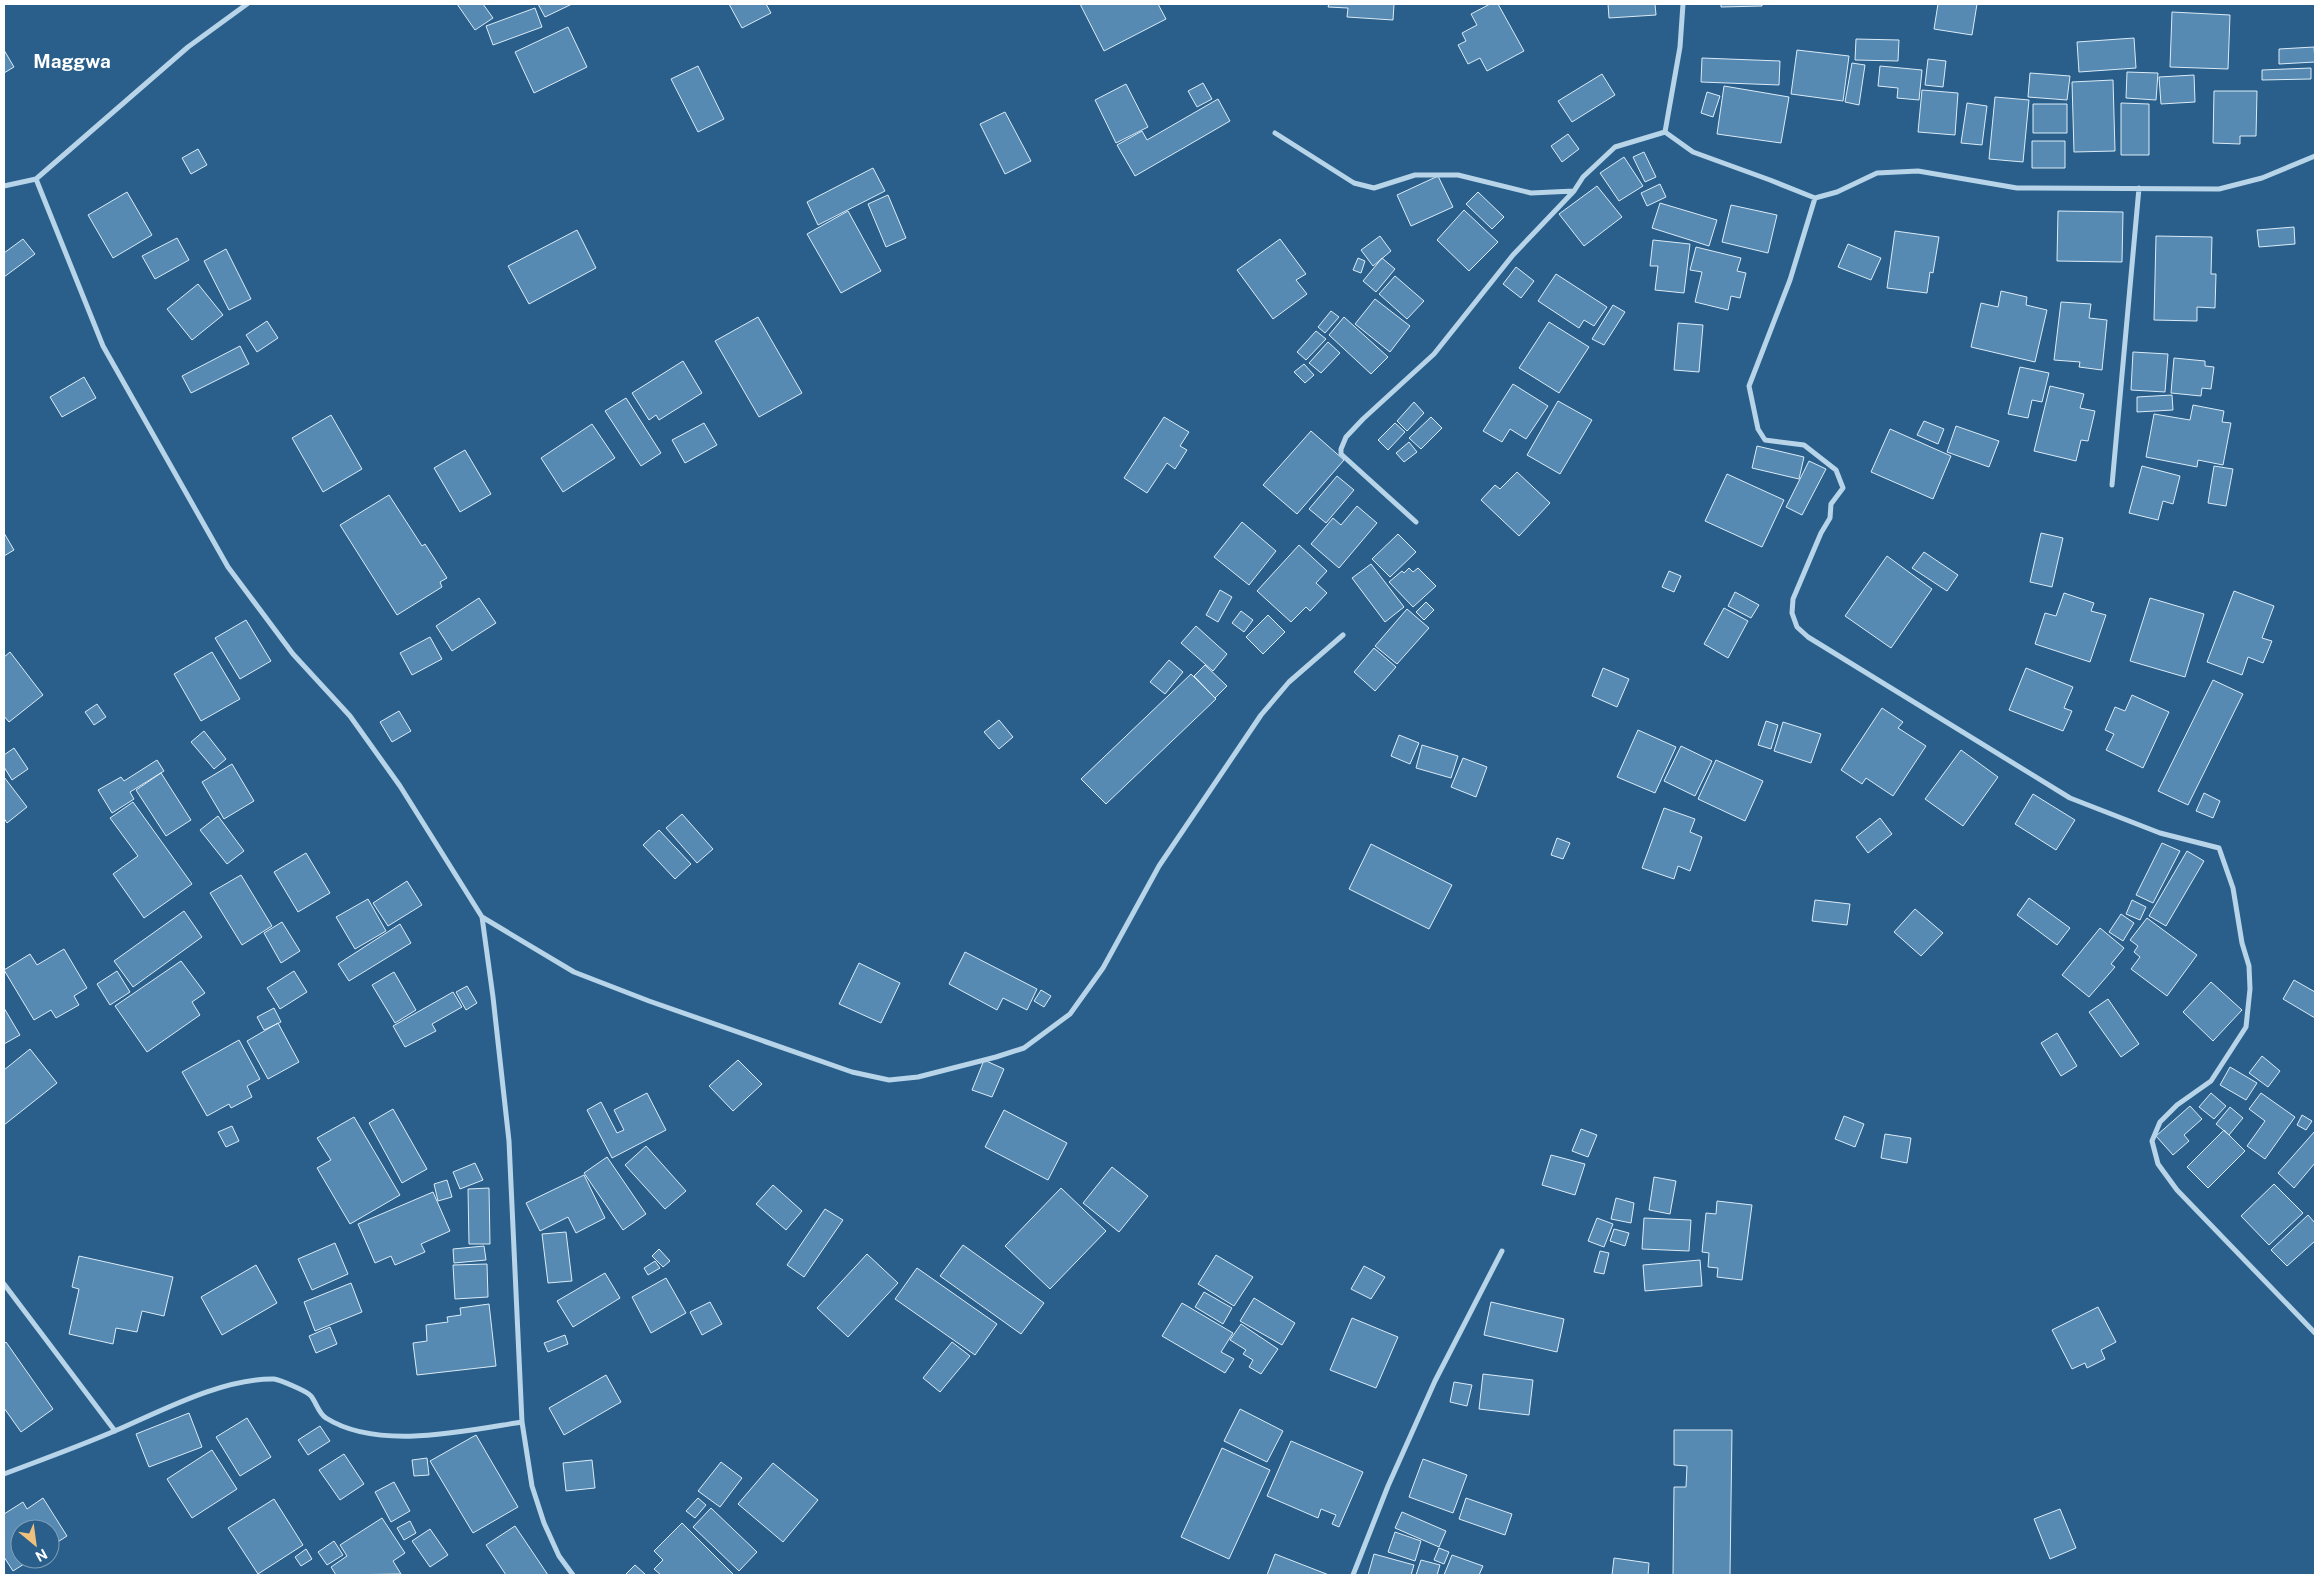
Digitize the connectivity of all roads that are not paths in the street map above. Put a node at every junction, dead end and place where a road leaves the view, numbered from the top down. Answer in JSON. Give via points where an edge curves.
{"nodes":[{"id":1,"x":248,"y":4,"type":"edge"},
{"id":2,"x":1684,"y":4,"type":"edge"},
{"id":3,"x":1275,"y":132,"type":"dead end"},
{"id":4,"x":1665,"y":132,"type":"junction"},
{"id":5,"x":2315,"y":156,"type":"edge"},
{"id":6,"x":36,"y":179,"type":"junction"},
{"id":7,"x":4,"y":186,"type":"edge"},
{"id":8,"x":2139,"y":188,"type":"junction"},
{"id":9,"x":1574,"y":192,"type":"junction"},
{"id":10,"x":1815,"y":198,"type":"junction"},
{"id":11,"x":2112,"y":485,"type":"dead end"},
{"id":12,"x":1416,"y":522,"type":"dead end"},
{"id":13,"x":1343,"y":634,"type":"dead end"},
{"id":14,"x":482,"y":917,"type":"junction"},
{"id":15,"x":1502,"y":1251,"type":"dead end"},
{"id":16,"x":4,"y":1284,"type":"edge"},
{"id":17,"x":2315,"y":1333,"type":"edge"},
{"id":18,"x":522,"y":1422,"type":"junction"},
{"id":19,"x":115,"y":1431,"type":"junction"},
{"id":20,"x":4,"y":1474,"type":"edge"},
{"id":21,"x":573,"y":1575,"type":"edge"},
{"id":22,"x":1353,"y":1575,"type":"edge"}],
"edges":[{"from":1,"to":6,"type":"street","via":[[188,47]]},
{"from":2,"to":4,"type":"street"},
{"from":3,"to":9,"type":"street","via":[[1354,183],[1374,188],[1415,175],[1458,175],[1531,193]]},
{"from":4,"to":9,"type":"street","via":[[1615,147],[1583,177]]},
{"from":4,"to":10,"type":"street","via":[[1692,152]]},
{"from":5,"to":8,"type":"street","via":[[2262,178],[2218,189]]},
{"from":6,"to":7,"type":"street"},
{"from":6,"to":14,"type":"street","via":[[103,346],[228,567],[293,654],[350,716],[400,786]]},
{"from":8,"to":10,"type":"street","via":[[2017,188],[1918,172],[1893,172],[1877,173],[1837,192]]},
{"from":8,"to":11,"type":"street"},
{"from":9,"to":12,"type":"street","via":[[1513,255],[1434,354],[1363,418],[1343,442],[1340,454]]},
{"from":10,"to":17,"type":"street","via":[[1790,280],[1749,386],[1758,428],[1765,440],[1804,445],[1836,470],[1843,488],[1831,504],[1830,518],[1793,599],[1792,613],[1797,627],[1808,637],[2070,798],[2160,833],[2219,848],[2232,888],[2249,966],[2246,1027],[2210,1081],[2160,1122],[2152,1141],[2158,1164],[2177,1190]]},
{"from":13,"to":14,"type":"street","via":[[1290,682],[1261,715],[1158,866],[1102,968],[1070,1014],[1024,1048],[996,1058],[889,1080],[852,1072],[649,1002],[574,972]]},
{"from":14,"to":18,"type":"street","via":[[509,1141]]},
{"from":15,"to":22,"type":"street","via":[[1434,1381]]},
{"from":16,"to":19,"type":"street"},
{"from":18,"to":19,"type":"street","via":[[420,1436],[372,1434],[324,1417],[310,1394],[276,1379],[243,1381],[170,1406]]},
{"from":18,"to":21,"type":"street","via":[[532,1486],[544,1523],[559,1556]]},
{"from":19,"to":20,"type":"street"}]}
